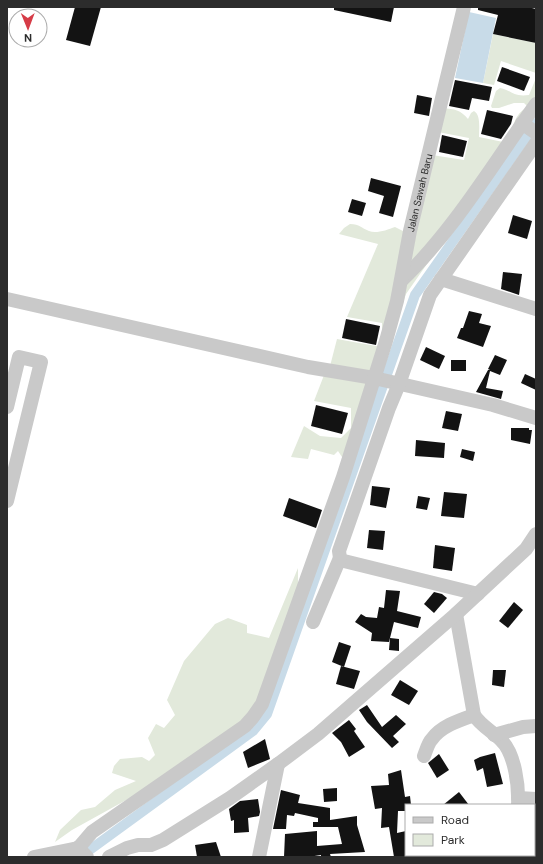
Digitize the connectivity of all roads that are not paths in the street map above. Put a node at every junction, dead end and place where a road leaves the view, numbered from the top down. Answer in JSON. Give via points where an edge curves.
{"nodes":[{"id":1,"x":464,"y":7,"type":"edge"},
{"id":2,"x":536,"y":104,"type":"edge"},
{"id":3,"x":528,"y":128,"type":"edge"},
{"id":4,"x":533,"y":151,"type":"edge"},
{"id":5,"x":469,"y":219,"type":"junction"},
{"id":6,"x":441,"y":279,"type":"junction"},
{"id":7,"x":401,"y":281,"type":"junction"},
{"id":8,"x":7,"y":299,"type":"edge"},
{"id":9,"x":536,"y":309,"type":"edge"},
{"id":10,"x":377,"y":379,"type":"junction"},
{"id":11,"x":396,"y":383,"type":"junction"},
{"id":12,"x":7,"y":407,"type":"edge"},
{"id":13,"x":536,"y":418,"type":"edge"},
{"id":14,"x":7,"y":501,"type":"edge"},
{"id":15,"x":536,"y":534,"type":"edge"},
{"id":16,"x":340,"y":558,"type":"junction"},
{"id":17,"x":478,"y":594,"type":"junction"},
{"id":18,"x":456,"y":614,"type":"junction"},
{"id":19,"x":313,"y":622,"type":"dead end"},
{"id":20,"x":474,"y":715,"type":"junction"},
{"id":21,"x":536,"y":726,"type":"edge"},
{"id":22,"x":494,"y":735,"type":"junction"},
{"id":23,"x":424,"y":756,"type":"dead end"},
{"id":24,"x":278,"y":764,"type":"junction"},
{"id":25,"x":536,"y":799,"type":"edge"},
{"id":26,"x":518,"y":802,"type":"edge"},
{"id":27,"x":83,"y":853,"type":"edge"},
{"id":28,"x":34,"y":857,"type":"edge"},
{"id":29,"x":66,"y":857,"type":"edge"},
{"id":30,"x":109,"y":857,"type":"edge"},
{"id":31,"x":259,"y":857,"type":"edge"}],
"edges":[{"from":1,"to":7,"type":"street","name":"Jalan Sawah Baru","via":[[410,231]]},
{"from":2,"to":3,"type":"street"},
{"from":3,"to":5,"type":"street"},
{"from":4,"to":5,"type":"street"},
{"from":5,"to":6,"type":"street"},
{"from":5,"to":7,"type":"street"},
{"from":6,"to":9,"type":"street"},
{"from":6,"to":11,"type":"street","via":[[430,295]]},
{"from":7,"to":10,"type":"street","name":"Jalan Sawah Baru"},
{"from":8,"to":10,"type":"street","via":[[308,367]]},
{"from":10,"to":11,"type":"street"},
{"from":10,"to":27,"type":"street","name":"Jalan Sawah Baru","via":[[262,704],[245,726],[92,832]]},
{"from":11,"to":13,"type":"street","via":[[493,405]]},
{"from":11,"to":16,"type":"street","via":[[340,545]]},
{"from":12,"to":14,"type":"street","via":[[19,357],[41,362]]},
{"from":15,"to":17,"type":"street","via":[[526,549]]},
{"from":16,"to":17,"type":"street"},
{"from":16,"to":19,"type":"street"},
{"from":17,"to":18,"type":"street"},
{"from":18,"to":20,"type":"street"},
{"from":18,"to":24,"type":"street","via":[[318,734]]},
{"from":20,"to":22,"type":"street"},
{"from":20,"to":23,"type":"street","via":[[442,729],[431,739]]},
{"from":21,"to":22,"type":"street"},
{"from":22,"to":26,"type":"street","via":[[502,740],[511,757],[516,775]]},
{"from":24,"to":30,"type":"street","via":[[163,840],[151,845],[127,848]]},
{"from":24,"to":31,"type":"street"},
{"from":25,"to":26,"type":"street"},
{"from":27,"to":28,"type":"street"},
{"from":27,"to":29,"type":"street","name":"Jalan Sawah Baru"}]}
